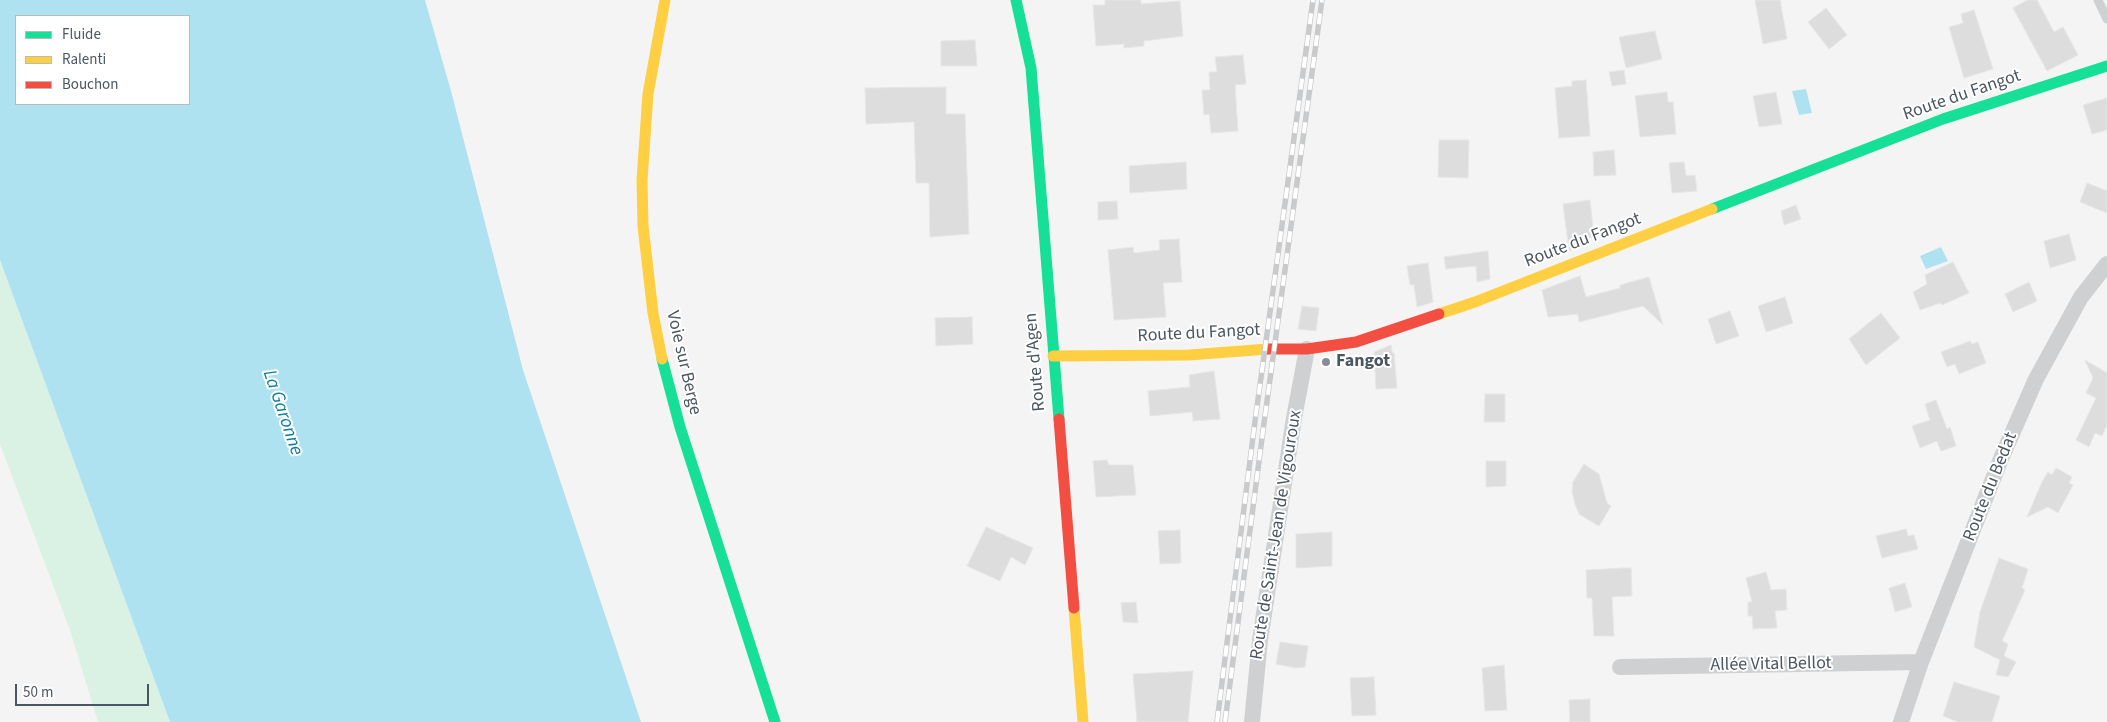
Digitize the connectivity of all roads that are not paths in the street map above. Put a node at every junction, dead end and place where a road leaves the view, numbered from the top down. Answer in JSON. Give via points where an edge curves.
{"nodes":[{"id":1,"x":664,"y":0,"type":"edge"},
{"id":2,"x":1016,"y":0,"type":"edge"},
{"id":3,"x":2098,"y":0,"type":"edge"},
{"id":4,"x":2107,"y":19,"type":"edge"},
{"id":5,"x":2107,"y":66,"type":"edge"},
{"id":6,"x":2107,"y":264,"type":"edge"},
{"id":7,"x":1307,"y":348,"type":"junction"},
{"id":8,"x":1053,"y":356,"type":"junction"},
{"id":9,"x":1921,"y":662,"type":"junction"},
{"id":10,"x":1620,"y":667,"type":"dead end"},
{"id":11,"x":775,"y":722,"type":"edge"},
{"id":12,"x":1083,"y":722,"type":"edge"},
{"id":13,"x":1252,"y":722,"type":"edge"},
{"id":14,"x":1901,"y":722,"type":"edge"}],
"edges":[{"from":1,"to":11,"type":"main road","name":"Voie sur Berge","via":[[648,94],[642,180],[643,226],[653,313],[680,428]]},
{"from":2,"to":8,"type":"main road","name":"Route d'Agen","via":[[1031,68]]},
{"from":3,"to":4,"type":"lane"},
{"from":5,"to":7,"type":"main road","name":"Route du Fangot","via":[[1943,119],[1475,302],[1356,342]]},
{"from":6,"to":9,"type":"street","name":"Route du Bedat","via":[[2081,297],[2036,379]]},
{"from":7,"to":8,"type":"main road","name":"Route du Fangot"},
{"from":7,"to":13,"type":"street","name":"Route de Saint-Jean de Vigouroux","via":[[1260,640]]},
{"from":8,"to":12,"type":"main road","name":"Route d'Agen"},
{"from":9,"to":10,"type":"street","name":"Allée Vital Bellot"},
{"from":9,"to":14,"type":"street","name":"Route du Bedat"}]}
